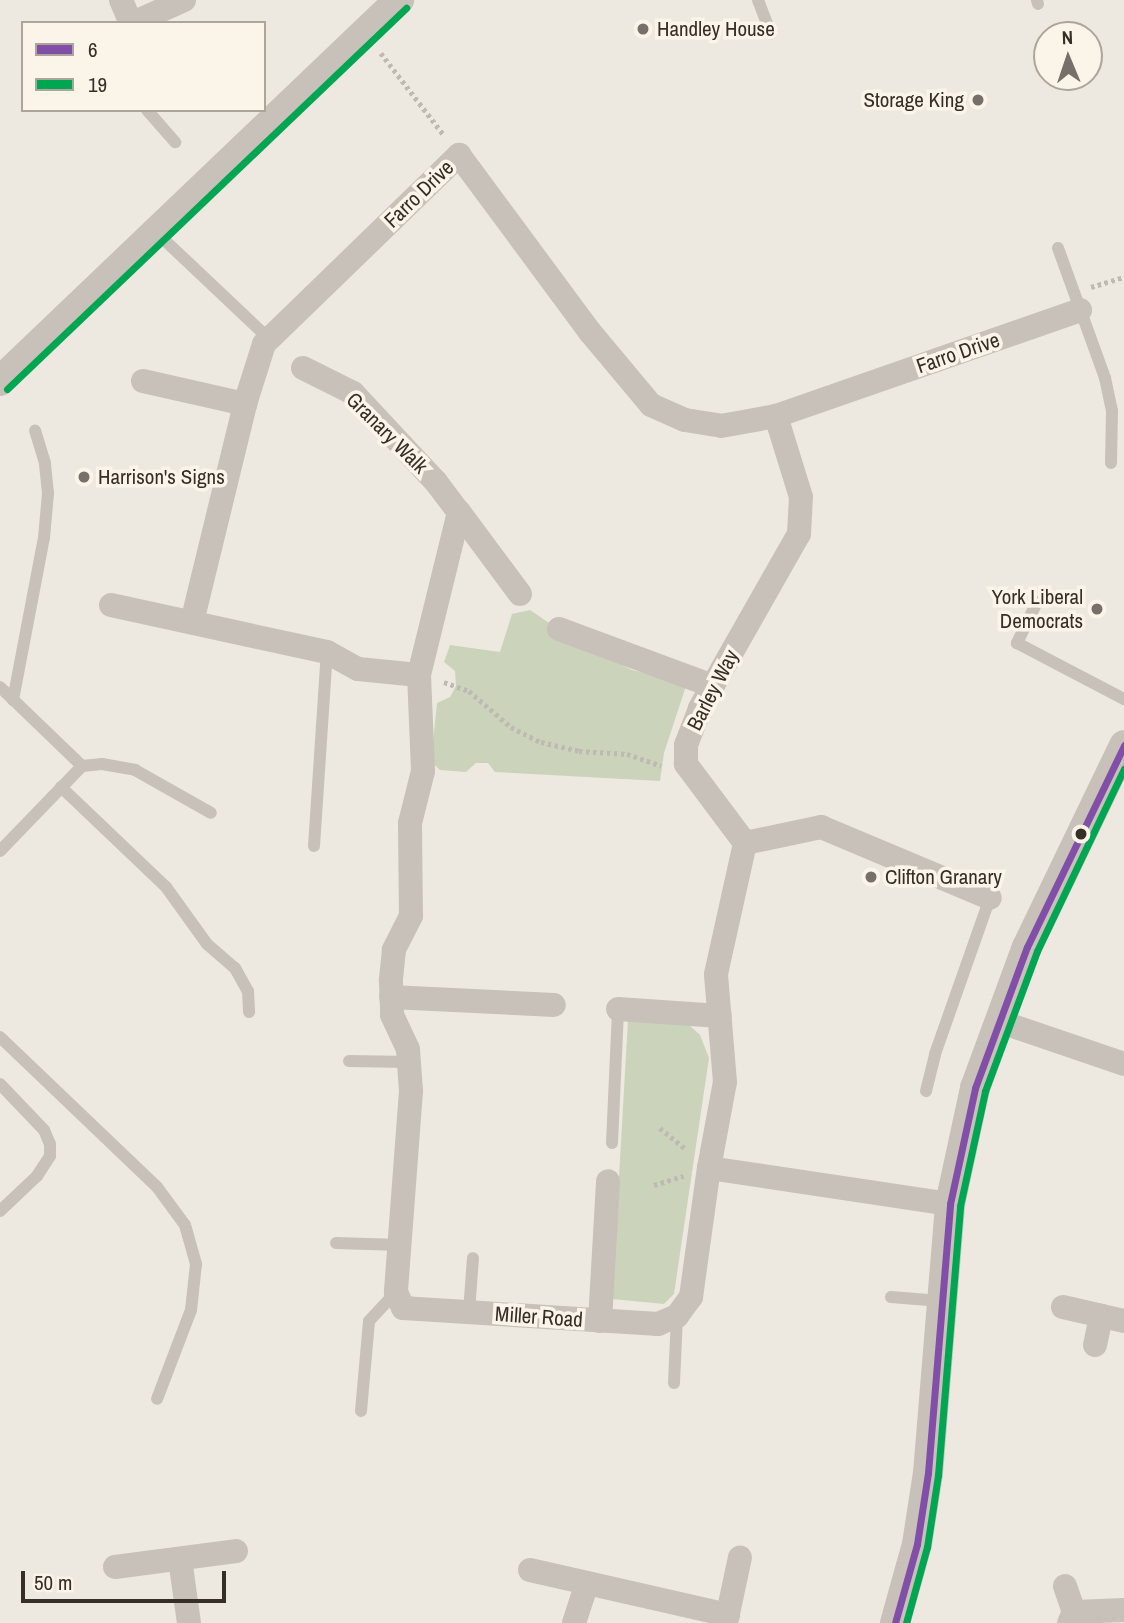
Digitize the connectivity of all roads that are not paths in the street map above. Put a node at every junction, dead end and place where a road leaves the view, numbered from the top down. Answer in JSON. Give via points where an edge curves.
{"nodes":[{"id":1,"x":121,"y":0,"type":"edge"},
{"id":2,"x":184,"y":0,"type":"edge"},
{"id":3,"x":399,"y":0,"type":"edge"},
{"id":4,"x":758,"y":0,"type":"edge"},
{"id":5,"x":131,"y":21,"type":"edge"},
{"id":6,"x":137,"y":21,"type":"edge"},
{"id":7,"x":771,"y":34,"type":"dead end"},
{"id":8,"x":149,"y":112,"type":"edge"},
{"id":9,"x":175,"y":142,"type":"dead end"},
{"id":10,"x":156,"y":232,"type":"junction"},
{"id":11,"x":1058,"y":248,"type":"dead end"},
{"id":12,"x":1080,"y":310,"type":"junction"},
{"id":13,"x":269,"y":339,"type":"junction"},
{"id":14,"x":303,"y":368,"type":"dead end"},
{"id":15,"x":0,"y":381,"type":"edge"},
{"id":16,"x":143,"y":381,"type":"dead end"},
{"id":17,"x":245,"y":404,"type":"junction"},
{"id":18,"x":776,"y":416,"type":"junction"},
{"id":19,"x":35,"y":430,"type":"dead end"},
{"id":20,"x":1111,"y":463,"type":"dead end"},
{"id":21,"x":459,"y":512,"type":"junction"},
{"id":22,"x":520,"y":594,"type":"dead end"},
{"id":23,"x":1037,"y":602,"type":"dead end"},
{"id":24,"x":111,"y":605,"type":"dead end"},
{"id":25,"x":192,"y":622,"type":"junction"},
{"id":26,"x":559,"y":629,"type":"dead end"},
{"id":27,"x":327,"y":652,"type":"junction"},
{"id":28,"x":419,"y":675,"type":"junction"},
{"id":29,"x":713,"y":685,"type":"junction"},
{"id":30,"x":0,"y":687,"type":"edge"},
{"id":31,"x":1124,"y":699,"type":"edge"},
{"id":32,"x":13,"y":700,"type":"junction"},
{"id":33,"x":1124,"y":745,"type":"edge"},
{"id":34,"x":82,"y":766,"type":"junction"},
{"id":35,"x":61,"y":787,"type":"junction"},
{"id":36,"x":211,"y":813,"type":"dead end"},
{"id":37,"x":745,"y":842,"type":"junction"},
{"id":38,"x":314,"y":846,"type":"dead end"},
{"id":39,"x":0,"y":851,"type":"edge"},
{"id":40,"x":990,"y":898,"type":"joint"},
{"id":41,"x":391,"y":997,"type":"junction"},
{"id":42,"x":554,"y":1005,"type":"dead end"},
{"id":43,"x":618,"y":1009,"type":"joint"},
{"id":44,"x":248,"y":1012,"type":"dead end"},
{"id":45,"x":720,"y":1016,"type":"junction"},
{"id":46,"x":998,"y":1021,"type":"junction"},
{"id":47,"x":0,"y":1037,"type":"edge"},
{"id":48,"x":349,"y":1061,"type":"dead end"},
{"id":49,"x":409,"y":1062,"type":"junction"},
{"id":50,"x":1124,"y":1064,"type":"edge"},
{"id":51,"x":0,"y":1084,"type":"edge"},
{"id":52,"x":926,"y":1091,"type":"dead end"},
{"id":53,"x":612,"y":1143,"type":"dead end"},
{"id":54,"x":709,"y":1168,"type":"junction"},
{"id":55,"x":608,"y":1181,"type":"dead end"},
{"id":56,"x":950,"y":1204,"type":"junction"},
{"id":57,"x":0,"y":1211,"type":"edge"},
{"id":58,"x":336,"y":1243,"type":"dead end"},
{"id":59,"x":400,"y":1245,"type":"junction"},
{"id":60,"x":473,"y":1258,"type":"dead end"},
{"id":61,"x":396,"y":1292,"type":"junction"},
{"id":62,"x":891,"y":1297,"type":"dead end"},
{"id":63,"x":941,"y":1301,"type":"junction"},
{"id":64,"x":1063,"y":1307,"type":"dead end"},
{"id":65,"x":470,"y":1312,"type":"junction"},
{"id":66,"x":677,"y":1316,"type":"junction"},
{"id":67,"x":1112,"y":1319,"type":"edge"},
{"id":68,"x":600,"y":1321,"type":"junction"},
{"id":69,"x":1096,"y":1345,"type":"dead end"},
{"id":70,"x":674,"y":1383,"type":"dead end"},
{"id":71,"x":157,"y":1399,"type":"dead end"},
{"id":72,"x":361,"y":1411,"type":"dead end"},
{"id":73,"x":236,"y":1551,"type":"dead end"},
{"id":74,"x":740,"y":1557,"type":"dead end"},
{"id":75,"x":180,"y":1559,"type":"junction"},
{"id":76,"x":116,"y":1567,"type":"dead end"},
{"id":77,"x":530,"y":1570,"type":"dead end"},
{"id":78,"x":587,"y":1583,"type":"junction"},
{"id":79,"x":1065,"y":1586,"type":"dead end"},
{"id":80,"x":1124,"y":1610,"type":"edge"},
{"id":81,"x":1071,"y":1618,"type":"edge"},
{"id":82,"x":727,"y":1619,"type":"edge"},
{"id":83,"x":189,"y":1623,"type":"edge"},
{"id":84,"x":574,"y":1623,"type":"edge"},
{"id":85,"x":895,"y":1623,"type":"edge"}],
"edges":[{"from":1,"to":5,"type":"street"},
{"from":2,"to":6,"type":"street"},
{"from":3,"to":10,"type":"street"},
{"from":4,"to":7,"type":"lane"},
{"from":8,"to":9,"type":"lane"},
{"from":10,"to":13,"type":"lane"},
{"from":10,"to":15,"type":"street"},
{"from":11,"to":12,"type":"lane"},
{"from":12,"to":18,"type":"street","name":"Farro Drive"},
{"from":12,"to":20,"type":"lane","via":[[1112,411]]},
{"from":13,"to":17,"type":"street","name":"Farro Drive"},
{"from":13,"to":18,"type":"street","name":"Farro Drive","via":[[459,155],[590,332],[651,405],[685,420],[721,426]]},
{"from":14,"to":21,"type":"street","name":"Granary Walk","via":[[353,393]]},
{"from":16,"to":17,"type":"street"},
{"from":17,"to":25,"type":"street","name":"Farro Drive"},
{"from":18,"to":29,"type":"street","name":"Barley Way","via":[[801,497],[799,534]]},
{"from":19,"to":32,"type":"lane","via":[[48,494]]},
{"from":21,"to":22,"type":"street","name":"Granary Walk"},
{"from":21,"to":28,"type":"street"},
{"from":23,"to":31,"type":"lane","via":[[1017,643]]},
{"from":24,"to":25,"type":"street"},
{"from":25,"to":27,"type":"street"},
{"from":26,"to":29,"type":"street"},
{"from":27,"to":28,"type":"street","via":[[358,669]]},
{"from":27,"to":38,"type":"lane"},
{"from":28,"to":41,"type":"street","via":[[423,771],[410,823],[411,916],[394,950]]},
{"from":29,"to":37,"type":"street","name":"Barley Way","via":[[686,744],[686,764]]},
{"from":30,"to":32,"type":"lane"},
{"from":32,"to":34,"type":"lane"},
{"from":33,"to":46,"type":"street","via":[[1042,914]]},
{"from":34,"to":35,"type":"lane"},
{"from":34,"to":36,"type":"lane","via":[[103,764],[135,770]]},
{"from":35,"to":39,"type":"lane"},
{"from":35,"to":44,"type":"lane","via":[[166,887],[207,944],[235,968],[248,991]]},
{"from":37,"to":40,"type":"street","via":[[821,827]]},
{"from":37,"to":45,"type":"street","via":[[716,974]]},
{"from":40,"to":52,"type":"lane"},
{"from":41,"to":42,"type":"street"},
{"from":41,"to":49,"type":"street","via":[[392,1015]]},
{"from":43,"to":45,"type":"street"},
{"from":43,"to":53,"type":"lane"},
{"from":45,"to":54,"type":"street","via":[[725,1082]]},
{"from":46,"to":50,"type":"street"},
{"from":46,"to":56,"type":"street","via":[[975,1088]]},
{"from":47,"to":71,"type":"lane","via":[[157,1187],[185,1225],[197,1264],[191,1310]]},
{"from":48,"to":49,"type":"lane"},
{"from":49,"to":59,"type":"street"},
{"from":51,"to":57,"type":"lane","via":[[44,1130],[50,1144],[50,1156],[37,1176]]},
{"from":54,"to":56,"type":"street"},
{"from":54,"to":66,"type":"street","via":[[691,1297]]},
{"from":55,"to":68,"type":"street"},
{"from":56,"to":63,"type":"street"},
{"from":58,"to":59,"type":"lane"},
{"from":59,"to":61,"type":"street"},
{"from":60,"to":65,"type":"lane"},
{"from":61,"to":65,"type":"street","name":"Miller Road","via":[[402,1308]]},
{"from":61,"to":72,"type":"lane","via":[[369,1321]]},
{"from":62,"to":63,"type":"lane"},
{"from":63,"to":85,"type":"street","via":[[928,1473],[917,1544]]},
{"from":64,"to":67,"type":"street"},
{"from":65,"to":68,"type":"street","name":"Miller Road"},
{"from":66,"to":68,"type":"street","name":"Miller Road","via":[[659,1324]]},
{"from":66,"to":70,"type":"lane"},
{"from":67,"to":69,"type":"street"},
{"from":73,"to":75,"type":"street"},
{"from":74,"to":82,"type":"street"},
{"from":75,"to":76,"type":"street"},
{"from":75,"to":83,"type":"street"},
{"from":77,"to":78,"type":"street"},
{"from":78,"to":82,"type":"street"},
{"from":78,"to":84,"type":"street"},
{"from":79,"to":81,"type":"street"},
{"from":80,"to":81,"type":"street"}]}
